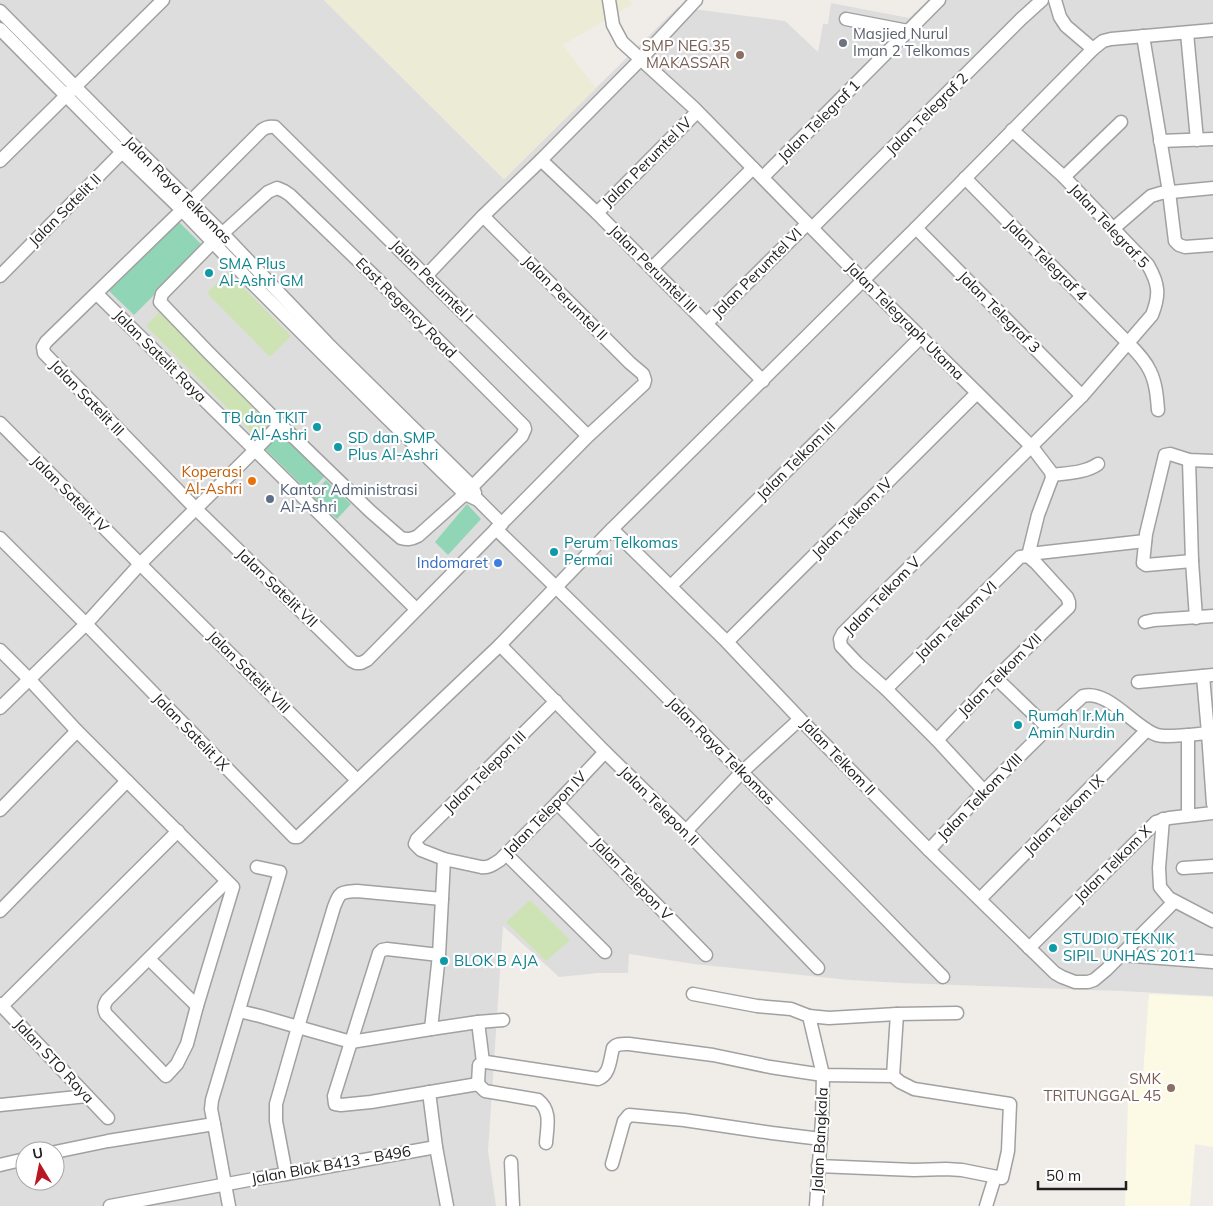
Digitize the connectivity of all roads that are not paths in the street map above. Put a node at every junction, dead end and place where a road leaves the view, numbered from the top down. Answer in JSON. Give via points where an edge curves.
{"nodes":[{"id":1,"x":163,"y":0,"type":"edge"},
{"id":2,"x":609,"y":0,"type":"edge"},
{"id":3,"x":696,"y":0,"type":"edge"},
{"id":4,"x":939,"y":0,"type":"edge"},
{"id":5,"x":1042,"y":0,"type":"edge"},
{"id":6,"x":1055,"y":0,"type":"edge"},
{"id":7,"x":0,"y":11,"type":"edge"},
{"id":8,"x":846,"y":19,"type":"dead end"},
{"id":9,"x":0,"y":29,"type":"edge"},
{"id":10,"x":1213,"y":30,"type":"edge"},
{"id":11,"x":908,"y":31,"type":"junction"},
{"id":12,"x":1187,"y":33,"type":"junction"},
{"id":13,"x":1142,"y":36,"type":"junction"},
{"id":14,"x":1093,"y":49,"type":"junction"},
{"id":15,"x":640,"y":60,"type":"junction"},
{"id":16,"x":70,"y":90,"type":"junction"},
{"id":17,"x":697,"y":112,"type":"junction"},
{"id":18,"x":1121,"y":122,"type":"dead end"},
{"id":19,"x":274,"y":127,"type":"joint"},
{"id":20,"x":1012,"y":130,"type":"junction"},
{"id":21,"x":1213,"y":139,"type":"edge"},
{"id":22,"x":1196,"y":140,"type":"junction"},
{"id":23,"x":1160,"y":141,"type":"junction"},
{"id":24,"x":126,"y":148,"type":"junction"},
{"id":25,"x":2,"y":154,"type":"edge"},
{"id":26,"x":541,"y":160,"type":"junction"},
{"id":27,"x":753,"y":168,"type":"junction"},
{"id":28,"x":1064,"y":177,"type":"junction"},
{"id":29,"x":763,"y":178,"type":"junction"},
{"id":30,"x":965,"y":178,"type":"junction"},
{"id":31,"x":1213,"y":188,"type":"edge"},
{"id":32,"x":1169,"y":192,"type":"junction"},
{"id":33,"x":186,"y":206,"type":"junction"},
{"id":34,"x":597,"y":213,"type":"junction"},
{"id":35,"x":483,"y":216,"type":"junction"},
{"id":36,"x":810,"y":226,"type":"junction"},
{"id":37,"x":916,"y":228,"type":"junction"},
{"id":38,"x":1114,"y":228,"type":"junction"},
{"id":39,"x":222,"y":234,"type":"junction"},
{"id":40,"x":212,"y":243,"type":"junction"},
{"id":41,"x":1213,"y":245,"type":"edge"},
{"id":42,"x":652,"y":268,"type":"junction"},
{"id":43,"x":0,"y":276,"type":"edge"},
{"id":44,"x":426,"y":276,"type":"junction"},
{"id":45,"x":863,"y":280,"type":"junction"},
{"id":46,"x":97,"y":294,"type":"junction"},
{"id":47,"x":707,"y":323,"type":"junction"},
{"id":48,"x":921,"y":336,"type":"junction"},
{"id":49,"x":1128,"y":342,"type":"junction"},
{"id":50,"x":762,"y":380,"type":"junction"},
{"id":51,"x":976,"y":393,"type":"junction"},
{"id":52,"x":1082,"y":396,"type":"junction"},
{"id":53,"x":1158,"y":410,"type":"dead end"},
{"id":54,"x":389,"y":412,"type":"junction"},
{"id":55,"x":0,"y":423,"type":"edge"},
{"id":56,"x":280,"y":424,"type":"junction"},
{"id":57,"x":588,"y":436,"type":"junction"},
{"id":58,"x":1032,"y":447,"type":"junction"},
{"id":59,"x":255,"y":450,"type":"junction"},
{"id":60,"x":1189,"y":460,"type":"junction"},
{"id":61,"x":1213,"y":461,"type":"edge"},
{"id":62,"x":1098,"y":464,"type":"dead end"},
{"id":63,"x":1052,"y":475,"type":"junction"},
{"id":64,"x":468,"y":490,"type":"junction"},
{"id":65,"x":195,"y":508,"type":"junction"},
{"id":66,"x":499,"y":526,"type":"junction"},
{"id":67,"x":612,"y":529,"type":"junction"},
{"id":68,"x":0,"y":538,"type":"edge"},
{"id":69,"x":1145,"y":541,"type":"junction"},
{"id":70,"x":1028,"y":555,"type":"junction"},
{"id":71,"x":1192,"y":560,"type":"junction"},
{"id":72,"x":140,"y":564,"type":"junction"},
{"id":73,"x":672,"y":586,"type":"junction"},
{"id":74,"x":556,"y":587,"type":"junction"},
{"id":75,"x":416,"y":609,"type":"junction"},
{"id":76,"x":1213,"y":616,"type":"edge"},
{"id":77,"x":1196,"y":618,"type":"junction"},
{"id":78,"x":1145,"y":622,"type":"dead end"},
{"id":79,"x":86,"y":624,"type":"junction"},
{"id":80,"x":727,"y":642,"type":"junction"},
{"id":81,"x":500,"y":645,"type":"junction"},
{"id":82,"x":0,"y":650,"type":"edge"},
{"id":83,"x":1208,"y":676,"type":"edge"},
{"id":84,"x":996,"y":678,"type":"junction"},
{"id":85,"x":29,"y":679,"type":"junction"},
{"id":86,"x":1138,"y":682,"type":"dead end"},
{"id":87,"x":886,"y":690,"type":"junction"},
{"id":88,"x":556,"y":701,"type":"junction"},
{"id":89,"x":0,"y":708,"type":"edge"},
{"id":90,"x":800,"y":719,"type":"junction"},
{"id":91,"x":1048,"y":728,"type":"junction"},
{"id":92,"x":1147,"y":730,"type":"junction"},
{"id":93,"x":77,"y":731,"type":"junction"},
{"id":94,"x":1208,"y":733,"type":"junction"},
{"id":95,"x":1188,"y":735,"type":"junction"},
{"id":96,"x":937,"y":740,"type":"junction"},
{"id":97,"x":605,"y":752,"type":"junction"},
{"id":98,"x":742,"y":772,"type":"junction"},
{"id":99,"x":357,"y":780,"type":"junction"},
{"id":100,"x":127,"y":781,"type":"junction"},
{"id":101,"x":984,"y":791,"type":"junction"},
{"id":102,"x":558,"y":803,"type":"junction"},
{"id":103,"x":1213,"y":804,"type":"edge"},
{"id":104,"x":0,"y":810,"type":"edge"},
{"id":105,"x":1213,"y":813,"type":"edge"},
{"id":106,"x":1188,"y":815,"type":"junction"},
{"id":107,"x":1163,"y":819,"type":"junction"},
{"id":108,"x":178,"y":831,"type":"junction"},
{"id":109,"x":686,"y":831,"type":"junction"},
{"id":110,"x":928,"y":850,"type":"junction"},
{"id":111,"x":506,"y":854,"type":"junction"},
{"id":112,"x":444,"y":859,"type":"junction"},
{"id":113,"x":1213,"y":866,"type":"edge"},
{"id":114,"x":257,"y":867,"type":"dead end"},
{"id":115,"x":1183,"y":868,"type":"dead end"},
{"id":116,"x":227,"y":881,"type":"junction"},
{"id":117,"x":442,"y":899,"type":"junction"},
{"id":118,"x":980,"y":899,"type":"junction"},
{"id":119,"x":1174,"y":902,"type":"junction"},
{"id":120,"x":0,"y":910,"type":"edge"},
{"id":121,"x":1213,"y":921,"type":"edge"},
{"id":122,"x":1028,"y":948,"type":"junction"},
{"id":123,"x":605,"y":952,"type":"dead end"},
{"id":124,"x":439,"y":955,"type":"junction"},
{"id":125,"x":706,"y":955,"type":"dead end"},
{"id":126,"x":1120,"y":955,"type":"junction"},
{"id":127,"x":149,"y":958,"type":"junction"},
{"id":128,"x":1213,"y":962,"type":"edge"},
{"id":129,"x":818,"y":968,"type":"dead end"},
{"id":130,"x":943,"y":976,"type":"dead end"},
{"id":131,"x":693,"y":994,"type":"dead end"},
{"id":132,"x":1,"y":1005,"type":"edge"},
{"id":133,"x":197,"y":1006,"type":"junction"},
{"id":134,"x":239,"y":1011,"type":"junction"},
{"id":135,"x":957,"y":1013,"type":"dead end"},
{"id":136,"x":897,"y":1014,"type":"junction"},
{"id":137,"x":809,"y":1016,"type":"junction"},
{"id":138,"x":503,"y":1020,"type":"dead end"},
{"id":139,"x":478,"y":1022,"type":"junction"},
{"id":140,"x":298,"y":1027,"type":"junction"},
{"id":141,"x":431,"y":1029,"type":"junction"},
{"id":142,"x":351,"y":1042,"type":"junction"},
{"id":143,"x":483,"y":1062,"type":"junction"},
{"id":144,"x":823,"y":1075,"type":"junction"},
{"id":145,"x":893,"y":1076,"type":"junction"},
{"id":146,"x":478,"y":1084,"type":"junction"},
{"id":147,"x":428,"y":1092,"type":"junction"},
{"id":148,"x":87,"y":1096,"type":"junction"},
{"id":149,"x":0,"y":1105,"type":"edge"},
{"id":150,"x":108,"y":1118,"type":"dead end"},
{"id":151,"x":214,"y":1124,"type":"junction"},
{"id":152,"x":821,"y":1139,"type":"junction"},
{"id":153,"x":546,"y":1143,"type":"dead end"},
{"id":154,"x":436,"y":1147,"type":"junction"},
{"id":155,"x":65,"y":1150,"type":"edge"},
{"id":156,"x":15,"y":1161,"type":"edge"},
{"id":157,"x":511,"y":1162,"type":"dead end"},
{"id":158,"x":612,"y":1164,"type":"dead end"},
{"id":159,"x":0,"y":1165,"type":"edge"},
{"id":160,"x":818,"y":1166,"type":"junction"},
{"id":161,"x":286,"y":1174,"type":"junction"},
{"id":162,"x":995,"y":1177,"type":"junction"},
{"id":163,"x":225,"y":1184,"type":"junction"},
{"id":164,"x":117,"y":1205,"type":"edge"},
{"id":165,"x":229,"y":1206,"type":"edge"},
{"id":166,"x":447,"y":1206,"type":"edge"},
{"id":167,"x":513,"y":1206,"type":"edge"},
{"id":168,"x":816,"y":1206,"type":"edge"},
{"id":169,"x":986,"y":1206,"type":"edge"}],
"edges":[{"from":1,"to":16,"type":"street"},
{"from":2,"to":15,"type":"street","name":"Jalan Telegraph Utama","via":[[615,32]]},
{"from":3,"to":15,"type":"street"},
{"from":4,"to":11,"type":"street","name":"Jalan Telegraf 1"},
{"from":5,"to":36,"type":"street","name":"Jalan Telegraf 2"},
{"from":6,"to":14,"type":"street","via":[[1066,26]]},
{"from":7,"to":16,"type":"street","name":"Jalan Raya Telkomas"},
{"from":8,"to":11,"type":"street"},
{"from":9,"to":16,"type":"street","name":"Jalan Raya Telkomas"},
{"from":10,"to":12,"type":"street"},
{"from":11,"to":29,"type":"street","name":"Jalan Telegraf 1"},
{"from":12,"to":13,"type":"street"},
{"from":12,"to":22,"type":"street"},
{"from":13,"to":14,"type":"street","via":[[1103,41]]},
{"from":13,"to":23,"type":"street"},
{"from":14,"to":20,"type":"street"},
{"from":15,"to":17,"type":"street","name":"Jalan Telegraph Utama"},
{"from":15,"to":26,"type":"street"},
{"from":16,"to":24,"type":"street","name":"Jalan Raya Telkomas"},
{"from":16,"to":25,"type":"street"},
{"from":17,"to":27,"type":"street","name":"Jalan Telegraph Utama"},
{"from":17,"to":34,"type":"street","name":"Jalan Perumtel IV"},
{"from":18,"to":28,"type":"street"},
{"from":19,"to":33,"type":"street","name":"Jalan Satelit III","via":[[262,130]]},
{"from":19,"to":44,"type":"street","name":"Jalan Perumtel I"},
{"from":20,"to":28,"type":"street","name":"Jalan Telegraf 5"},
{"from":20,"to":30,"type":"street"},
{"from":21,"to":22,"type":"street"},
{"from":22,"to":23,"type":"street"},
{"from":23,"to":32,"type":"street"},
{"from":24,"to":33,"type":"street","name":"Jalan Raya Telkomas"},
{"from":24,"to":43,"type":"street","name":"Jalan Satelit II"},
{"from":26,"to":34,"type":"street","name":"Jalan Perumtel III"},
{"from":26,"to":35,"type":"street"},
{"from":27,"to":29,"type":"street","name":"Jalan Telegraph Utama"},
{"from":27,"to":42,"type":"street"},
{"from":28,"to":38,"type":"street","name":"Jalan Telegraf 5"},
{"from":29,"to":36,"type":"street","name":"Jalan Telegraph Utama"},
{"from":30,"to":37,"type":"street"},
{"from":30,"to":49,"type":"street","name":"Jalan Telegraf 4"},
{"from":31,"to":32,"type":"street"},
{"from":32,"to":38,"type":"street","via":[[1146,199]]},
{"from":32,"to":41,"type":"street","via":[[1176,243],[1185,247]]},
{"from":33,"to":39,"type":"street","name":"Jalan Raya Telkomas"},
{"from":33,"to":40,"type":"street","name":"Jalan Raya Telkomas"},
{"from":33,"to":46,"type":"street","name":"Jalan Satelit III"},
{"from":34,"to":42,"type":"street","name":"Jalan Perumtel III"},
{"from":35,"to":44,"type":"street"},
{"from":35,"to":57,"type":"street","name":"Jalan Perumtel II","via":[[643,374],[644,384]]},
{"from":36,"to":45,"type":"street","name":"Jalan Telegraph Utama"},
{"from":36,"to":47,"type":"street","name":"Jalan Perumtel VI"},
{"from":37,"to":45,"type":"street"},
{"from":37,"to":52,"type":"street","name":"Jalan Telegraf 3"},
{"from":38,"to":49,"type":"street","name":"Jalan Telegraf 5","via":[[1148,266],[1158,291],[1152,315]]},
{"from":39,"to":40,"type":"street"},
{"from":39,"to":54,"type":"street","name":"Jalan Raya Telkomas"},
{"from":39,"to":64,"type":"street","name":"East Regency Road","via":[[268,192],[277,188],[284,191],[517,419],[525,429],[522,436]]},
{"from":40,"to":54,"type":"street","name":"Jalan Raya Telkomas"},
{"from":40,"to":56,"type":"street","via":[[162,294],[160,302]]},
{"from":42,"to":47,"type":"street","name":"Jalan Perumtel III"},
{"from":44,"to":57,"type":"street","name":"Jalan Perumtel I"},
{"from":45,"to":48,"type":"street","name":"Jalan Telegraph Utama"},
{"from":45,"to":50,"type":"street"},
{"from":46,"to":59,"type":"street","name":"Jalan Satelit Raya"},
{"from":46,"to":65,"type":"street","name":"Jalan Satelit III","via":[[46,342],[44,352]]},
{"from":47,"to":50,"type":"street","name":"Jalan Perumtel III"},
{"from":48,"to":51,"type":"street","name":"Jalan Telegraph Utama"},
{"from":48,"to":73,"type":"street","name":"Jalan Telkom III"},
{"from":49,"to":52,"type":"street","name":"Jalan Telegraf 5"},
{"from":49,"to":53,"type":"street","name":"Jalan Telegraf 4","via":[[1150,370]]},
{"from":50,"to":67,"type":"street"},
{"from":51,"to":58,"type":"street","name":"Jalan Telegraph Utama"},
{"from":51,"to":80,"type":"street","name":"Jalan Telkom IV"},
{"from":52,"to":58,"type":"street","name":"Jalan Telegraf 5"},
{"from":54,"to":64,"type":"street","name":"Jalan Raya Telkomas"},
{"from":55,"to":72,"type":"street","name":"Jalan Satelit IV"},
{"from":56,"to":59,"type":"street"},
{"from":56,"to":64,"type":"street","via":[[370,511],[406,540],[418,536]]},
{"from":57,"to":66,"type":"street"},
{"from":58,"to":63,"type":"street","name":"Jalan Telegraph Utama"},
{"from":58,"to":87,"type":"street","name":"Jalan Telkom V","via":[[840,639],[841,646]]},
{"from":59,"to":65,"type":"street"},
{"from":59,"to":75,"type":"street","name":"Jalan Satelit Raya"},
{"from":60,"to":61,"type":"street"},
{"from":60,"to":69,"type":"street","via":[[1170,454],[1165,456]]},
{"from":60,"to":71,"type":"street"},
{"from":62,"to":63,"type":"street","via":[[1085,470]]},
{"from":63,"to":70,"type":"street"},
{"from":64,"to":66,"type":"street","name":"Jalan Raya Telkomas"},
{"from":65,"to":72,"type":"street"},
{"from":65,"to":75,"type":"street","name":"Jalan Satelit VII","via":[[356,663],[372,655]]},
{"from":66,"to":74,"type":"street","name":"Jalan Raya Telkomas"},
{"from":66,"to":75,"type":"street"},
{"from":67,"to":73,"type":"street","name":"Jalan Telkom II"},
{"from":67,"to":74,"type":"street"},
{"from":68,"to":79,"type":"street","name":"Jalan Satelit IX"},
{"from":69,"to":70,"type":"street"},
{"from":69,"to":71,"type":"street","via":[[1143,563],[1146,565]]},
{"from":70,"to":84,"type":"street","name":"Jalan Telkom VII","via":[[1067,597],[1069,607]]},
{"from":70,"to":87,"type":"street","name":"Jalan Telkom VI","via":[[1020,557]]},
{"from":71,"to":77,"type":"street"},
{"from":72,"to":79,"type":"street"},
{"from":72,"to":99,"type":"street","name":"Jalan Satelit VIII"},
{"from":73,"to":80,"type":"street","name":"Jalan Telkom II"},
{"from":74,"to":81,"type":"street"},
{"from":74,"to":98,"type":"street","name":"Jalan Raya Telkomas"},
{"from":76,"to":77,"type":"street"},
{"from":77,"to":78,"type":"street"},
{"from":79,"to":85,"type":"street"},
{"from":79,"to":99,"type":"street","name":"Jalan Satelit IX","via":[[294,837],[298,838]]},
{"from":80,"to":90,"type":"street","name":"Jalan Telkom II"},
{"from":81,"to":88,"type":"street","name":"Jalan Telepon II"},
{"from":81,"to":99,"type":"street"},
{"from":82,"to":85,"type":"street"},
{"from":83,"to":86,"type":"street"},
{"from":83,"to":94,"type":"street"},
{"from":84,"to":91,"type":"street"},
{"from":84,"to":96,"type":"street","name":"Jalan Telkom VII"},
{"from":85,"to":89,"type":"street"},
{"from":85,"to":93,"type":"street"},
{"from":87,"to":96,"type":"street","name":"Jalan Telkom V"},
{"from":88,"to":97,"type":"street","name":"Jalan Telepon II"},
{"from":88,"to":112,"type":"street","name":"Jalan Telepon III","via":[[417,839],[415,844],[421,850]]},
{"from":90,"to":98,"type":"street"},
{"from":90,"to":110,"type":"street","name":"Jalan Telkom II"},
{"from":91,"to":92,"type":"street","name":"Jalan Telkom VIII","via":[[1083,696],[1094,694]]},
{"from":91,"to":101,"type":"street","name":"Jalan Telkom VIII"},
{"from":92,"to":95,"type":"street","via":[[1158,736]]},
{"from":92,"to":118,"type":"street","name":"Jalan Telkom IX"},
{"from":93,"to":100,"type":"street"},
{"from":93,"to":104,"type":"street"},
{"from":94,"to":95,"type":"street"},
{"from":94,"to":103,"type":"street"},
{"from":95,"to":106,"type":"street"},
{"from":96,"to":101,"type":"street","name":"Jalan Telkom V"},
{"from":97,"to":102,"type":"street","name":"Jalan Telepon IV"},
{"from":97,"to":109,"type":"street","name":"Jalan Telepon II"},
{"from":98,"to":109,"type":"street"},
{"from":98,"to":130,"type":"street","name":"Jalan Raya Telkomas"},
{"from":100,"to":108,"type":"street"},
{"from":100,"to":120,"type":"street"},
{"from":101,"to":110,"type":"street","name":"Jalan Telkom VIII"},
{"from":102,"to":111,"type":"street","name":"Jalan Telepon IV"},
{"from":102,"to":125,"type":"street","name":"Jalan Telepon V"},
{"from":105,"to":106,"type":"street","name":"Jalan Telkom X"},
{"from":106,"to":107,"type":"street","name":"Jalan Telkom X"},
{"from":107,"to":119,"type":"street","via":[[1160,887]]},
{"from":107,"to":122,"type":"street","name":"Jalan Telkom X","via":[[1154,824]]},
{"from":108,"to":116,"type":"street"},
{"from":108,"to":132,"type":"street"},
{"from":109,"to":129,"type":"street","name":"Jalan Telepon II"},
{"from":110,"to":118,"type":"street","name":"Jalan Telkom II"},
{"from":111,"to":112,"type":"street","name":"Jalan Telepon IV","via":[[487,868]]},
{"from":111,"to":123,"type":"street"},
{"from":112,"to":117,"type":"street"},
{"from":113,"to":115,"type":"street"},
{"from":114,"to":134,"type":"street","via":[[280,872]]},
{"from":116,"to":127,"type":"street"},
{"from":116,"to":133,"type":"street","via":[[233,887]]},
{"from":117,"to":124,"type":"street"},
{"from":117,"to":140,"type":"street","via":[[357,891],[341,893]]},
{"from":118,"to":122,"type":"street","name":"Jalan Telkom II"},
{"from":119,"to":121,"type":"street"},
{"from":119,"to":126,"type":"street"},
{"from":122,"to":126,"type":"street","name":"Jalan Telkom II","via":[[1055,972],[1075,982],[1094,980]]},
{"from":124,"to":141,"type":"street"},
{"from":124,"to":142,"type":"street","via":[[382,950]]},
{"from":126,"to":128,"type":"street"},
{"from":127,"to":133,"type":"street"},
{"from":127,"to":133,"type":"street","via":[[107,1000],[104,1009],[166,1076],[177,1064],[187,1044]]},
{"from":131,"to":137,"type":"street","via":[[757,1006],[790,1008]]},
{"from":132,"to":148,"type":"street","name":"Jalan STO Raya"},
{"from":134,"to":140,"type":"street"},
{"from":134,"to":151,"type":"street","via":[[212,1100]]},
{"from":135,"to":136,"type":"street"},
{"from":136,"to":137,"type":"street"},
{"from":136,"to":145,"type":"street"},
{"from":137,"to":144,"type":"street","name":"Jalan Bangkala"},
{"from":138,"to":139,"type":"street"},
{"from":139,"to":141,"type":"street"},
{"from":139,"to":143,"type":"street"},
{"from":140,"to":142,"type":"street"},
{"from":140,"to":161,"type":"street","via":[[276,1104]]},
{"from":141,"to":142,"type":"street"},
{"from":142,"to":147,"type":"street","via":[[334,1096],[336,1105]]},
{"from":143,"to":144,"type":"street","via":[[598,1079],[607,1074],[613,1048],[618,1044],[629,1044]]},
{"from":143,"to":146,"type":"street"},
{"from":144,"to":145,"type":"street"},
{"from":144,"to":152,"type":"street","name":"Jalan Bangkala"},
{"from":145,"to":162,"type":"street","via":[[914,1089],[1010,1104],[1008,1152],[1002,1178]]},
{"from":146,"to":147,"type":"street"},
{"from":146,"to":153,"type":"street","via":[[485,1091],[538,1100],[544,1104],[548,1114]]},
{"from":147,"to":154,"type":"street"},
{"from":148,"to":149,"type":"street"},
{"from":148,"to":150,"type":"street","name":"Jalan STO Raya"},
{"from":151,"to":155,"type":"street"},
{"from":151,"to":163,"type":"street"},
{"from":152,"to":158,"type":"street","via":[[629,1115],[624,1121]]},
{"from":152,"to":160,"type":"street","name":"Jalan Bangkala"},
{"from":154,"to":161,"type":"street","name":"Jalan Blok B413 - B496"},
{"from":154,"to":166,"type":"street"},
{"from":156,"to":159,"type":"street"},
{"from":157,"to":167,"type":"street"},
{"from":160,"to":162,"type":"street","via":[[946,1169]]},
{"from":160,"to":168,"type":"street","name":"Jalan Bangkala"},
{"from":161,"to":163,"type":"street","name":"Jalan Blok B413 - B496"},
{"from":162,"to":169,"type":"street"},
{"from":163,"to":164,"type":"street","name":"Jalan Blok B413 - B496"},
{"from":163,"to":165,"type":"street"}]}
